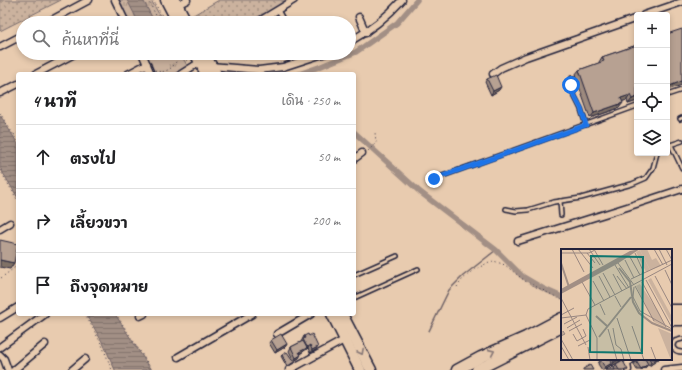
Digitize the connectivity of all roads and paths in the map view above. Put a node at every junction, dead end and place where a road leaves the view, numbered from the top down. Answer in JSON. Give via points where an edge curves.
{"nodes":[{"id":1,"x":90,"y":0,"type":"edge"},
{"id":2,"x":115,"y":0,"type":"edge"},
{"id":3,"x":148,"y":0,"type":"edge"},
{"id":4,"x":153,"y":0,"type":"edge"},
{"id":5,"x":166,"y":0,"type":"edge"},
{"id":6,"x":187,"y":0,"type":"edge"},
{"id":7,"x":294,"y":0,"type":"edge"},
{"id":8,"x":402,"y":0,"type":"edge"},
{"id":9,"x":682,"y":2,"type":"edge"},
{"id":10,"x":176,"y":3,"type":"edge"},
{"id":11,"x":278,"y":10,"type":"junction"},
{"id":12,"x":653,"y":12,"type":"edge"},
{"id":13,"x":59,"y":16,"type":"edge"},
{"id":14,"x":123,"y":16,"type":"edge"},
{"id":15,"x":156,"y":16,"type":"edge"},
{"id":16,"x":162,"y":16,"type":"edge"},
{"id":17,"x":174,"y":16,"type":"edge"},
{"id":18,"x":183,"y":16,"type":"edge"},
{"id":19,"x":268,"y":16,"type":"edge"},
{"id":20,"x":281,"y":16,"type":"edge"},
{"id":21,"x":360,"y":17,"type":"dead end"},
{"id":22,"x":634,"y":19,"type":"edge"},
{"id":23,"x":366,"y":33,"type":"junction"},
{"id":24,"x":356,"y":38,"type":"edge"},
{"id":25,"x":16,"y":39,"type":"edge"},
{"id":26,"x":0,"y":47,"type":"edge"},
{"id":27,"x":63,"y":60,"type":"edge"},
{"id":28,"x":145,"y":60,"type":"edge"},
{"id":29,"x":178,"y":60,"type":"edge"},
{"id":30,"x":196,"y":60,"type":"edge"},
{"id":31,"x":204,"y":60,"type":"edge"},
{"id":32,"x":304,"y":60,"type":"edge"},
{"id":33,"x":147,"y":64,"type":"junction"},
{"id":34,"x":210,"y":71,"type":"edge"},
{"id":35,"x":40,"y":72,"type":"edge"},
{"id":36,"x":132,"y":72,"type":"edge"},
{"id":37,"x":153,"y":72,"type":"edge"},
{"id":38,"x":163,"y":72,"type":"edge"},
{"id":39,"x":183,"y":72,"type":"edge"},
{"id":40,"x":493,"y":74,"type":"dead end"},
{"id":41,"x":572,"y":78,"type":"dead end"},
{"id":42,"x":16,"y":85,"type":"edge"},
{"id":43,"x":682,"y":90,"type":"edge"},
{"id":44,"x":0,"y":93,"type":"edge"},
{"id":45,"x":670,"y":94,"type":"edge"},
{"id":46,"x":634,"y":107,"type":"edge"},
{"id":47,"x":0,"y":113,"type":"edge"},
{"id":48,"x":586,"y":125,"type":"junction"},
{"id":49,"x":375,"y":132,"type":"dead end"},
{"id":50,"x":14,"y":135,"type":"joint"},
{"id":51,"x":16,"y":138,"type":"edge"},
{"id":52,"x":682,"y":141,"type":"edge"},
{"id":53,"x":671,"y":145,"type":"joint"},
{"id":54,"x":364,"y":153,"type":"joint"},
{"id":55,"x":657,"y":156,"type":"edge"},
{"id":56,"x":356,"y":157,"type":"edge"},
{"id":57,"x":682,"y":168,"type":"edge"},
{"id":58,"x":0,"y":170,"type":"edge"},
{"id":59,"x":434,"y":179,"type":"dead end"},
{"id":60,"x":682,"y":189,"type":"edge"},
{"id":61,"x":16,"y":198,"type":"edge"},
{"id":62,"x":560,"y":201,"type":"junction"},
{"id":63,"x":506,"y":209,"type":"dead end"},
{"id":64,"x":561,"y":215,"type":"dead end"},
{"id":65,"x":10,"y":223,"type":"dead end"},
{"id":66,"x":0,"y":229,"type":"edge"},
{"id":67,"x":518,"y":241,"type":"dead end"},
{"id":68,"x":397,"y":256,"type":"dead end"},
{"id":69,"x":16,"y":267,"type":"edge"},
{"id":70,"x":418,"y":269,"type":"dead end"},
{"id":71,"x":356,"y":274,"type":"edge"},
{"id":72,"x":1,"y":278,"type":"dead end"},
{"id":73,"x":457,"y":287,"type":"dead end"},
{"id":74,"x":356,"y":297,"type":"edge"},
{"id":75,"x":561,"y":300,"type":"edge"},
{"id":76,"x":16,"y":308,"type":"edge"},
{"id":77,"x":42,"y":316,"type":"edge"},
{"id":78,"x":86,"y":316,"type":"edge"},
{"id":79,"x":117,"y":316,"type":"edge"},
{"id":80,"x":249,"y":316,"type":"edge"},
{"id":81,"x":308,"y":316,"type":"edge"},
{"id":82,"x":333,"y":316,"type":"edge"},
{"id":83,"x":343,"y":316,"type":"edge"},
{"id":84,"x":0,"y":318,"type":"edge"},
{"id":85,"x":561,"y":319,"type":"edge"},
{"id":86,"x":561,"y":328,"type":"edge"},
{"id":87,"x":277,"y":334,"type":"dead end"},
{"id":88,"x":682,"y":339,"type":"edge"},
{"id":89,"x":344,"y":340,"type":"junction"},
{"id":90,"x":45,"y":344,"type":"dead end"},
{"id":91,"x":0,"y":347,"type":"edge"},
{"id":92,"x":682,"y":352,"type":"edge"},
{"id":93,"x":0,"y":354,"type":"edge"},
{"id":94,"x":178,"y":357,"type":"dead end"},
{"id":95,"x":85,"y":359,"type":"dead end"},
{"id":96,"x":631,"y":360,"type":"edge"},
{"id":97,"x":682,"y":368,"type":"edge"},
{"id":98,"x":8,"y":370,"type":"edge"},
{"id":99,"x":14,"y":370,"type":"edge"},
{"id":100,"x":72,"y":370,"type":"edge"},
{"id":101,"x":112,"y":370,"type":"edge"},
{"id":102,"x":152,"y":370,"type":"edge"},
{"id":103,"x":290,"y":370,"type":"edge"},
{"id":104,"x":360,"y":370,"type":"edge"},
{"id":105,"x":371,"y":370,"type":"edge"},
{"id":106,"x":457,"y":370,"type":"edge"},
{"id":107,"x":477,"y":370,"type":"edge"},
{"id":108,"x":628,"y":370,"type":"edge"},
{"id":109,"x":664,"y":370,"type":"edge"}],
"edges":[{"from":1,"to":13,"type":"street"},
{"from":2,"to":14,"type":"street"},
{"from":3,"to":15,"type":"path"},
{"from":4,"to":16,"type":"path"},
{"from":5,"to":17,"type":"main road"},
{"from":6,"to":10,"type":"street"},
{"from":7,"to":11,"type":"street"},
{"from":8,"to":23,"type":"street"},
{"from":9,"to":12,"type":"street"},
{"from":10,"to":18,"type":"main road"},
{"from":11,"to":19,"type":"street"},
{"from":11,"to":20,"type":"lane"},
{"from":21,"to":23,"type":"street"},
{"from":22,"to":40,"type":"street","via":[[526,57],[500,68]]},
{"from":23,"to":24,"type":"street"},
{"from":25,"to":26,"type":"street"},
{"from":27,"to":35,"type":"street"},
{"from":28,"to":33,"type":"street"},
{"from":29,"to":38,"type":"path"},
{"from":30,"to":39,"type":"street"},
{"from":31,"to":34,"type":"main road"},
{"from":32,"to":34,"type":"street","via":[[283,67],[259,70]]},
{"from":33,"to":36,"type":"street"},
{"from":33,"to":37,"type":"street"},
{"from":41,"to":48,"type":"lane","via":[[572,91]]},
{"from":42,"to":44,"type":"street"},
{"from":43,"to":45,"type":"lane"},
{"from":46,"to":48,"type":"lane"},
{"from":47,"to":50,"type":"path"},
{"from":48,"to":59,"type":"lane"},
{"from":49,"to":54,"type":"path","via":[[376,143]]},
{"from":50,"to":51,"type":"path"},
{"from":52,"to":53,"type":"lane"},
{"from":53,"to":57,"type":"lane"},
{"from":54,"to":56,"type":"street"},
{"from":55,"to":62,"type":"lane","via":[[646,178],[581,198]]},
{"from":58,"to":61,"type":"path"},
{"from":60,"to":67,"type":"street"},
{"from":62,"to":63,"type":"lane","via":[[516,211]]},
{"from":62,"to":64,"type":"lane"},
{"from":65,"to":66,"type":"street"},
{"from":68,"to":71,"type":"lane"},
{"from":69,"to":72,"type":"path"},
{"from":70,"to":74,"type":"lane"},
{"from":73,"to":75,"type":"path","via":[[471,272],[494,261],[505,265],[524,281]]},
{"from":76,"to":84,"type":"street"},
{"from":77,"to":91,"type":"street"},
{"from":78,"to":101,"type":"path","via":[[102,344]]},
{"from":79,"to":102,"type":"path"},
{"from":80,"to":94,"type":"street"},
{"from":81,"to":87,"type":"street"},
{"from":82,"to":89,"type":"main road"},
{"from":83,"to":105,"type":"main road","one_way":true},
{"from":106,"to":85,"type":"main road","one_way":true},
{"from":86,"to":107,"type":"main road"},
{"from":88,"to":92,"type":"lane","via":[[675,341],[673,346],[674,350]]},
{"from":89,"to":103,"type":"street"},
{"from":89,"to":104,"type":"main road"},
{"from":90,"to":99,"type":"street"},
{"from":93,"to":98,"type":"street"},
{"from":95,"to":100,"type":"street"},
{"from":96,"to":108,"type":"street","via":[[627,364]]},
{"from":97,"to":109,"type":"street"}]}
